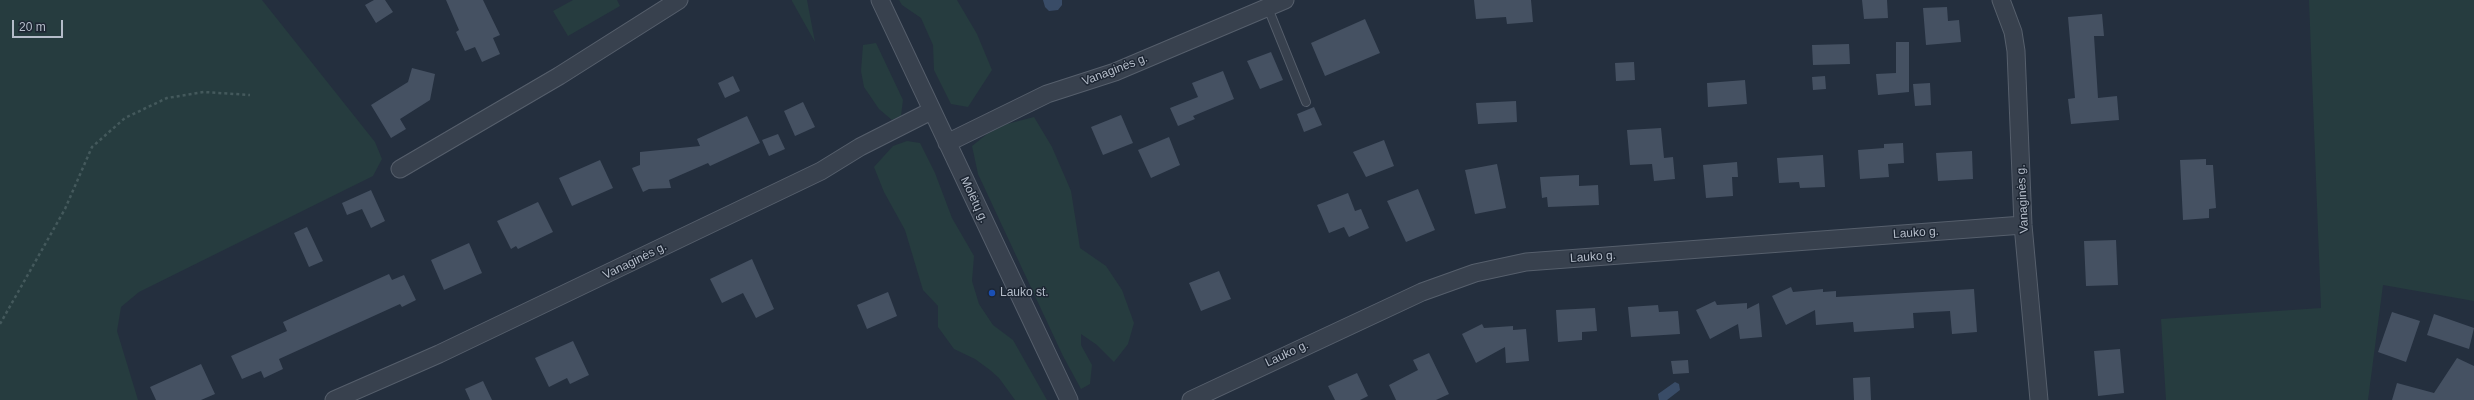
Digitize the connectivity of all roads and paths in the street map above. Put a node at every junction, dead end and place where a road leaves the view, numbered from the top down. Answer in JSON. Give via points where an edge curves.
{"nodes":[{"id":1,"x":679,"y":0,"type":"edge"},
{"id":2,"x":880,"y":0,"type":"edge"},
{"id":3,"x":1285,"y":0,"type":"edge"},
{"id":4,"x":2001,"y":0,"type":"edge"},
{"id":5,"x":1268,"y":8,"type":"junction"},
{"id":6,"x":250,"y":95,"type":"dead end"},
{"id":7,"x":1306,"y":102,"type":"dead end"},
{"id":8,"x":931,"y":111,"type":"junction"},
{"id":9,"x":947,"y":143,"type":"junction"},
{"id":10,"x":400,"y":169,"type":"dead end"},
{"id":11,"x":2023,"y":225,"type":"junction"},
{"id":12,"x":0,"y":324,"type":"edge"},
{"id":13,"x":334,"y":400,"type":"edge"},
{"id":14,"x":1069,"y":400,"type":"edge"},
{"id":15,"x":1191,"y":400,"type":"edge"},
{"id":16,"x":2039,"y":400,"type":"edge"}],
"edges":[{"from":1,"to":10,"type":"street","via":[[552,80]]},
{"from":2,"to":8,"type":"street","name":"Molėtų g."},
{"from":3,"to":5,"type":"street","name":"Vanaginės g."},
{"from":4,"to":11,"type":"street","name":"Vanaginės g.","via":[[2013,32],[2016,51]]},
{"from":5,"to":7,"type":"lane"},
{"from":5,"to":9,"type":"street","name":"Vanaginės g.","via":[[1115,72],[1047,94]]},
{"from":6,"to":12,"type":"path","via":[[204,92],[167,98],[125,118],[92,146],[65,209]]},
{"from":8,"to":9,"type":"street","name":"Molėtų g."},
{"from":8,"to":13,"type":"street","name":"Vanaginės g.","via":[[860,147],[821,172],[439,354]]},
{"from":9,"to":14,"type":"street","name":"Molėtų g."},
{"from":11,"to":15,"type":"street","name":"Lauko g.","via":[[1526,262],[1475,273],[1422,292]]},
{"from":11,"to":16,"type":"street","name":"Vanaginės g."}]}
